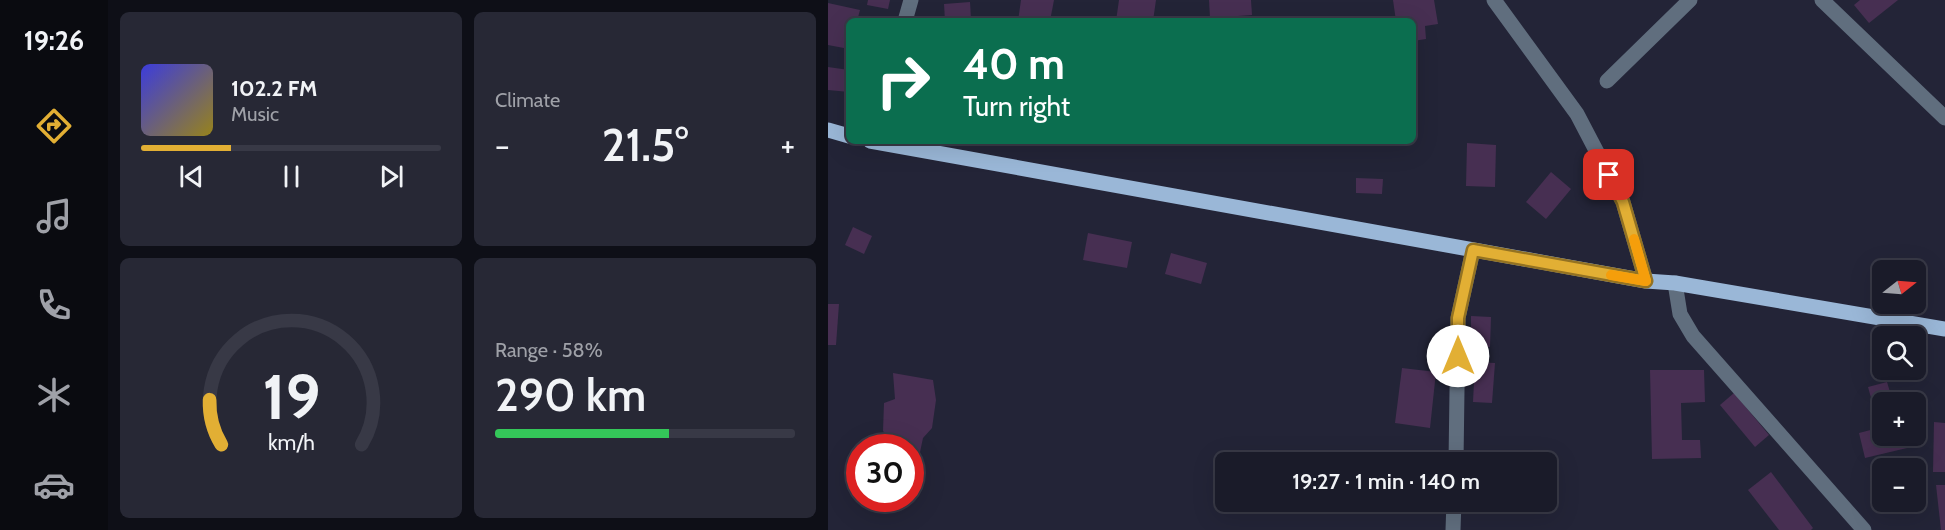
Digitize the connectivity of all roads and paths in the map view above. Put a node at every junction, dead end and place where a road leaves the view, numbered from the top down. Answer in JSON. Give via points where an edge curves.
{"nodes":[{"id":1,"x":910,"y":0,"type":"edge"},
{"id":2,"x":1494,"y":0,"type":"edge"},
{"id":3,"x":1690,"y":0,"type":"edge"},
{"id":4,"x":1822,"y":0,"type":"edge"},
{"id":5,"x":906,"y":18,"type":"edge"},
{"id":6,"x":1607,"y":81,"type":"dead end"},
{"id":7,"x":1945,"y":118,"type":"edge"},
{"id":8,"x":828,"y":130,"type":"edge"},
{"id":9,"x":846,"y":135,"type":"edge"},
{"id":10,"x":885,"y":144,"type":"edge"},
{"id":11,"x":1473,"y":250,"type":"junction"},
{"id":12,"x":1646,"y":281,"type":"junction"},
{"id":13,"x":1675,"y":284,"type":"junction"},
{"id":14,"x":1945,"y":329,"type":"edge"},
{"id":15,"x":1456,"y":452,"type":"edge"},
{"id":16,"x":1454,"y":512,"type":"edge"},
{"id":17,"x":1453,"y":530,"type":"edge"},
{"id":18,"x":1864,"y":530,"type":"edge"}],
"edges":[{"from":1,"to":5,"type":"street"},
{"from":2,"to":12,"type":"street","via":[[1577,114],[1623,202]]},
{"from":3,"to":6,"type":"street"},
{"from":4,"to":7,"type":"street"},
{"from":8,"to":9,"type":"main road"},
{"from":10,"to":11,"type":"main road"},
{"from":11,"to":12,"type":"main road"},
{"from":11,"to":15,"type":"street","via":[[1458,318]]},
{"from":12,"to":13,"type":"main road"},
{"from":13,"to":14,"type":"main road"},
{"from":13,"to":18,"type":"street","via":[[1680,314],[1693,336]]},
{"from":16,"to":17,"type":"street"}]}
